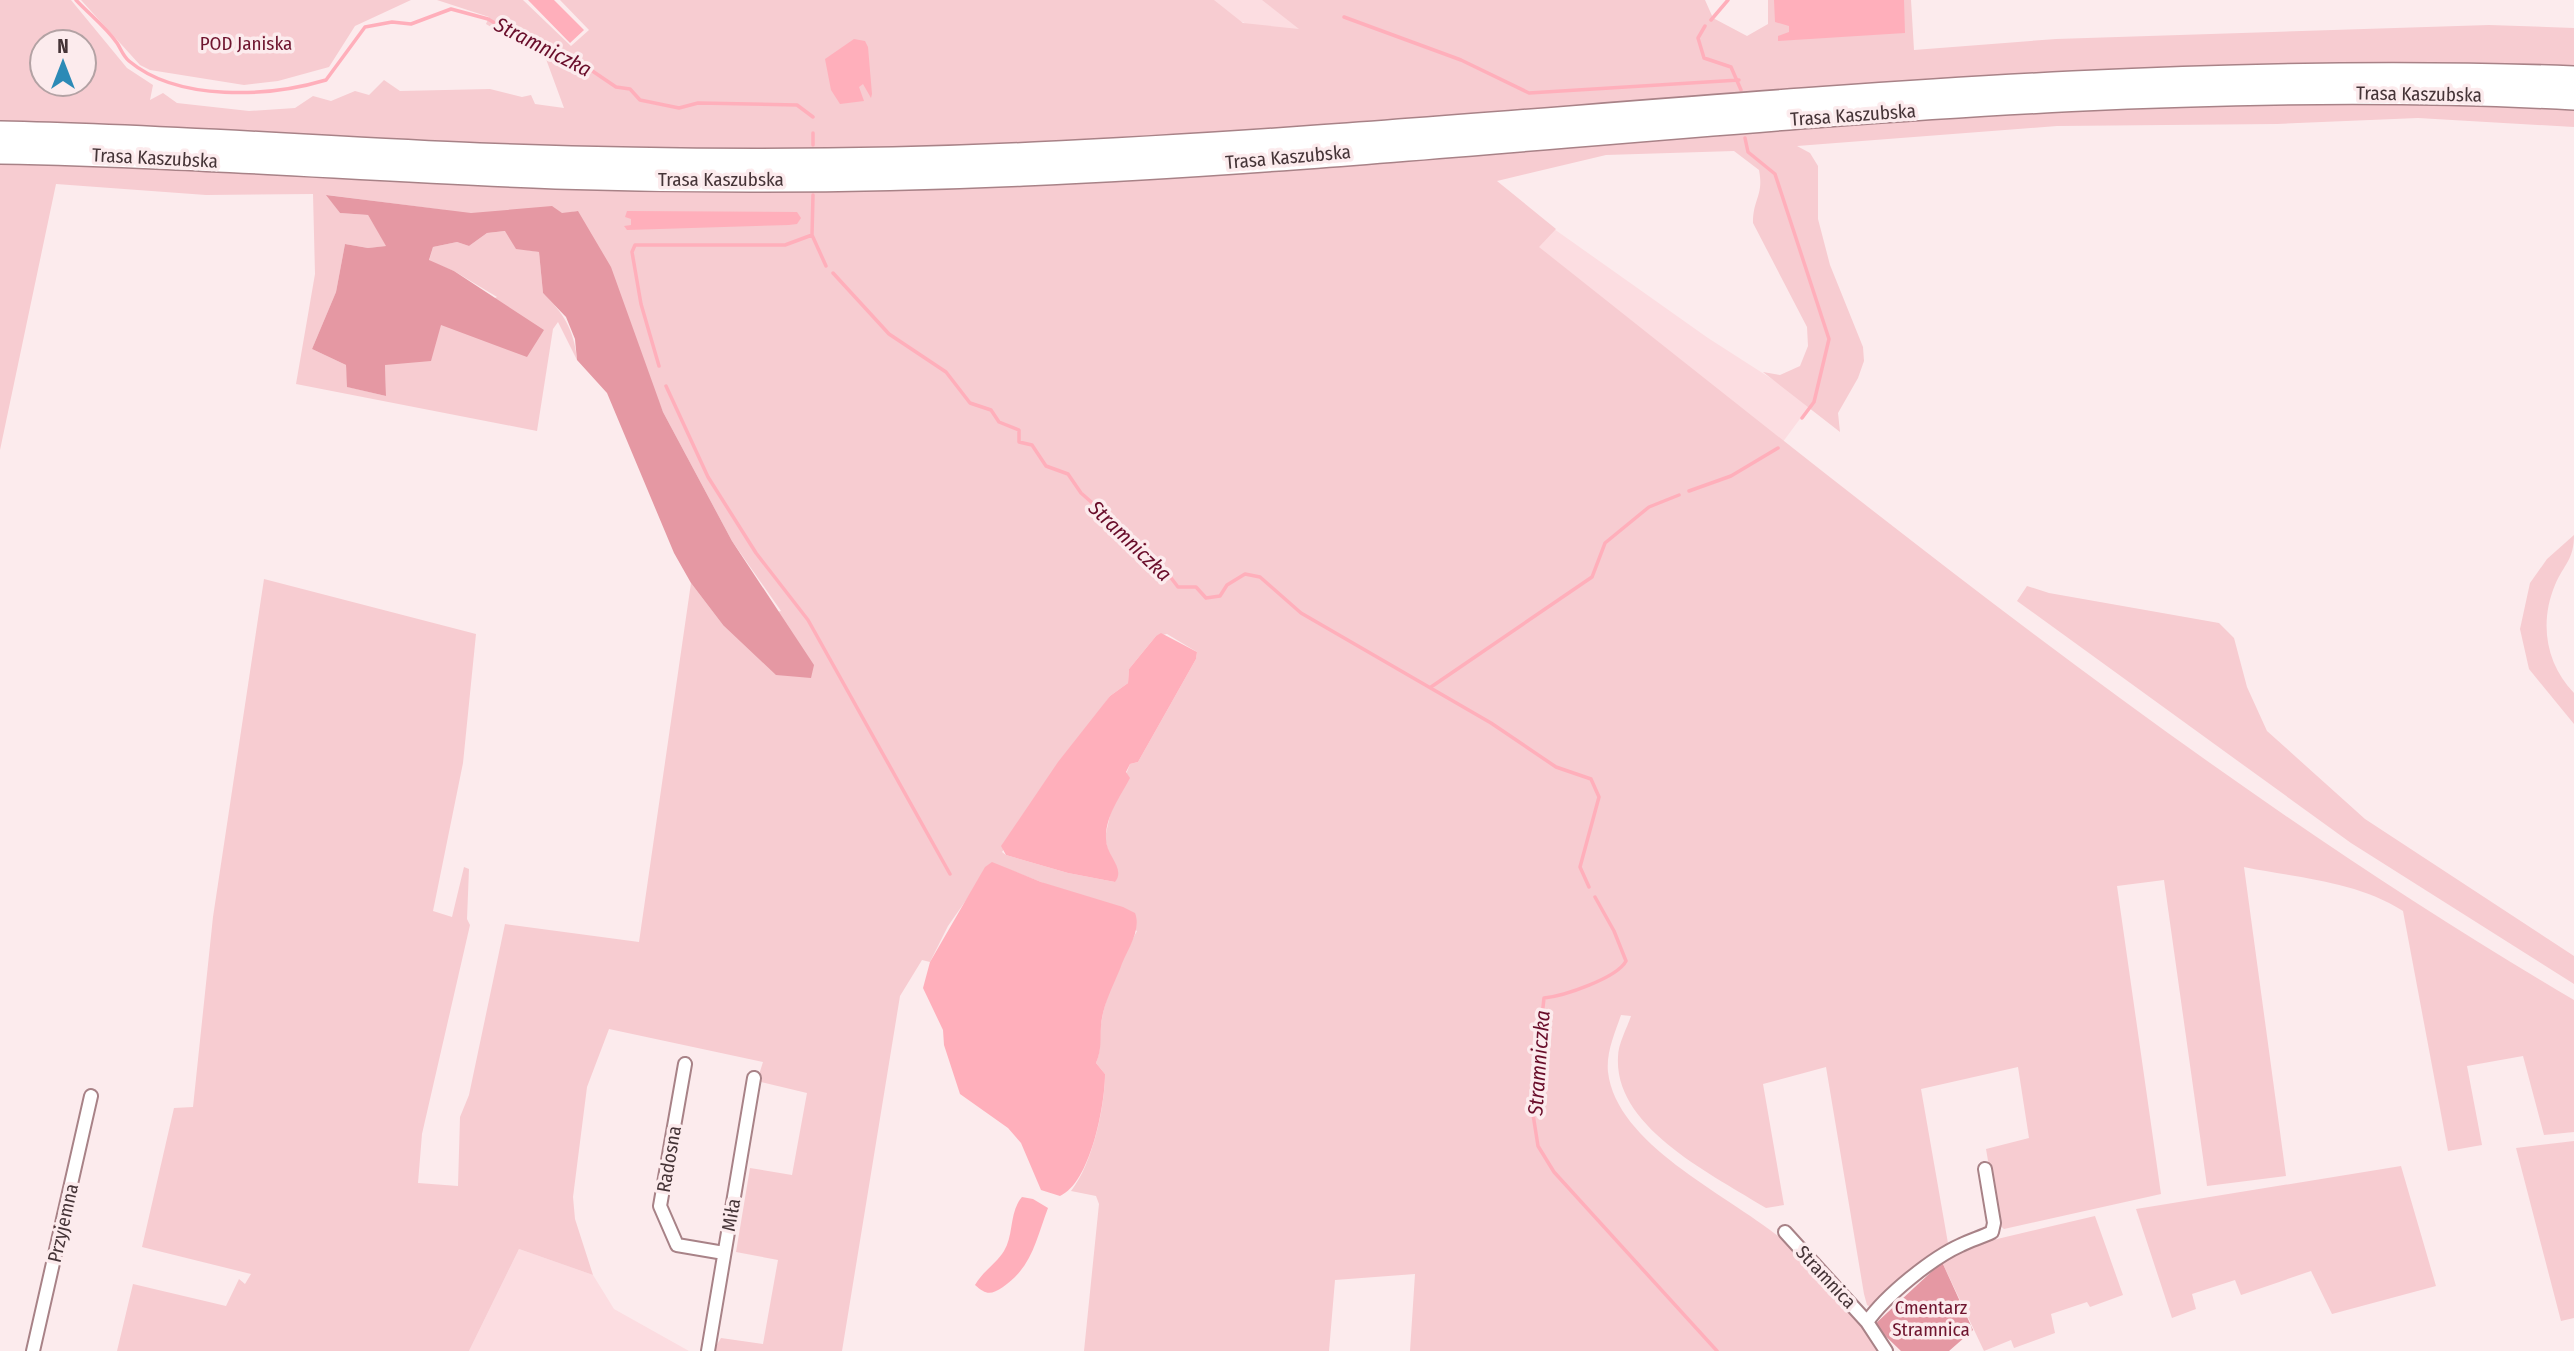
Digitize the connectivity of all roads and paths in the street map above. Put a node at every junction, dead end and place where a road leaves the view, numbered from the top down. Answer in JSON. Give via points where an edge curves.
{"nodes":[{"id":1,"x":2574,"y":78,"type":"edge"},
{"id":2,"x":2574,"y":97,"type":"edge"},
{"id":3,"x":0,"y":133,"type":"edge"},
{"id":4,"x":0,"y":152,"type":"edge"},
{"id":5,"x":685,"y":1064,"type":"dead end"},
{"id":6,"x":754,"y":1078,"type":"dead end"},
{"id":7,"x":91,"y":1096,"type":"dead end"},
{"id":8,"x":1985,"y":1169,"type":"dead end"},
{"id":9,"x":1785,"y":1232,"type":"dead end"},
{"id":10,"x":724,"y":1253,"type":"junction"},
{"id":11,"x":1867,"y":1321,"type":"junction"},
{"id":12,"x":33,"y":1351,"type":"edge"},
{"id":13,"x":708,"y":1351,"type":"edge"},
{"id":14,"x":1886,"y":1351,"type":"edge"}],
"edges":[{"from":1,"to":3,"type":"highway","name":"Trasa Kaszubska","via":[[2325,74],[2130,79],[1179,146],[871,160],[567,158]]},
{"from":2,"to":4,"type":"highway","name":"Trasa Kaszubska","via":[[2324,93],[2121,98],[1176,166],[869,179],[562,177]]},
{"from":5,"to":10,"type":"street","name":"Radosna","via":[[661,1212],[677,1245]]},
{"from":6,"to":10,"type":"street","name":"Miła"},
{"from":7,"to":12,"type":"street","name":"Przyjemna"},
{"from":8,"to":11,"type":"street","name":"Stramnica","via":[[1992,1232],[1934,1261]]},
{"from":9,"to":11,"type":"street","name":"Stramnica"},
{"from":10,"to":13,"type":"street","name":"Miła"},
{"from":11,"to":14,"type":"street","name":"Stramnica"}]}
